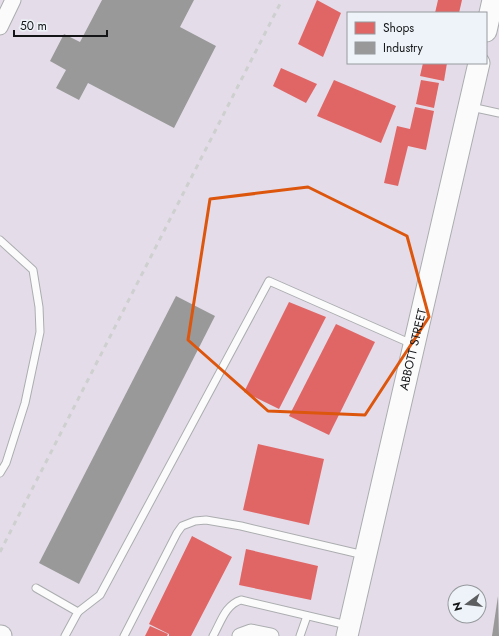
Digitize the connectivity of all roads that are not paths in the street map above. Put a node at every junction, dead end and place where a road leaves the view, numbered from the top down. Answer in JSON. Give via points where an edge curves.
{"nodes":[{"id":1,"x":13,"y":0,"type":"edge"},
{"id":2,"x":493,"y":0,"type":"edge"},
{"id":3,"x":0,"y":27,"type":"edge"},
{"id":4,"x":487,"y":27,"type":"edge"},
{"id":5,"x":479,"y":64,"type":"edge"},
{"id":6,"x":469,"y":106,"type":"junction"},
{"id":7,"x":499,"y":113,"type":"edge"},
{"id":8,"x":0,"y":240,"type":"edge"},
{"id":9,"x":414,"y":345,"type":"junction"},
{"id":10,"x":0,"y":473,"type":"edge"},
{"id":11,"x":366,"y":555,"type":"junction"},
{"id":12,"x":36,"y":588,"type":"dead end"},
{"id":13,"x":78,"y":612,"type":"junction"},
{"id":14,"x":307,"y":616,"type":"junction"},
{"id":15,"x":348,"y":631,"type":"edge"},
{"id":16,"x":65,"y":636,"type":"edge"},
{"id":17,"x":124,"y":636,"type":"edge"},
{"id":18,"x":214,"y":636,"type":"edge"},
{"id":19,"x":240,"y":636,"type":"edge"},
{"id":20,"x":272,"y":636,"type":"edge"},
{"id":21,"x":300,"y":636,"type":"edge"}],
"edges":[{"from":1,"to":3,"type":"street"},
{"from":2,"to":4,"type":"main road"},
{"from":5,"to":6,"type":"main road","name":"ABBOTT STREET"},
{"from":6,"to":7,"type":"lane"},
{"from":6,"to":9,"type":"main road","name":"ABBOTT STREET"},
{"from":8,"to":10,"type":"lane","via":[[33,270],[40,332],[25,403],[6,463]]},
{"from":9,"to":11,"type":"main road","name":"ABBOTT STREET"},
{"from":9,"to":13,"type":"lane","via":[[269,281],[100,595]]},
{"from":11,"to":15,"type":"main road","name":"ABBOTT STREET"},
{"from":11,"to":17,"type":"lane","via":[[241,526],[206,520],[195,521],[182,526],[177,533]]},
{"from":12,"to":13,"type":"lane"},
{"from":13,"to":16,"type":"lane"},
{"from":14,"to":15,"type":"lane"},
{"from":14,"to":18,"type":"lane","via":[[241,600],[233,602],[227,609]]},
{"from":14,"to":21,"type":"lane"},
{"from":19,"to":20,"type":"street","via":[[251,632]]}]}
